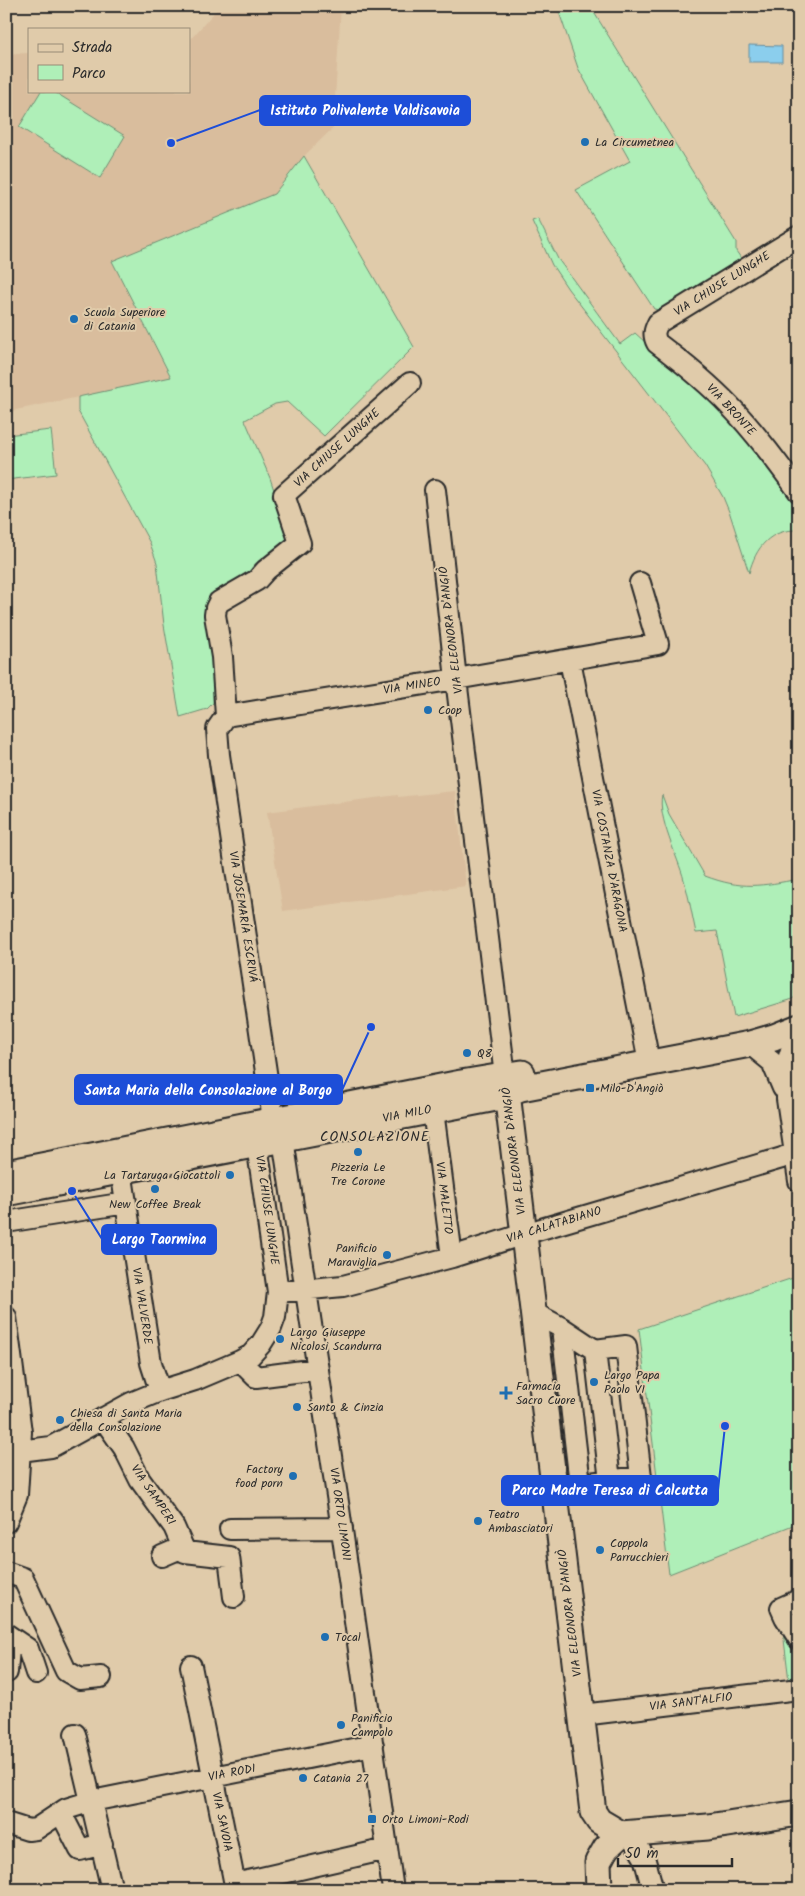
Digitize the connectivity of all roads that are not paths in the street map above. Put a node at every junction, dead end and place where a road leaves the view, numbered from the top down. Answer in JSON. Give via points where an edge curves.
{"nodes":[{"id":1,"x":799,"y":236,"type":"edge"},
{"id":2,"x":654,"y":338,"type":"joint"},
{"id":3,"x":410,"y":383,"type":"dead end"},
{"id":4,"x":435,"y":490,"type":"dead end"},
{"id":5,"x":799,"y":492,"type":"edge"},
{"id":6,"x":640,"y":583,"type":"dead end"},
{"id":7,"x":570,"y":660,"type":"junction"},
{"id":8,"x":456,"y":679,"type":"junction"},
{"id":9,"x":226,"y":716,"type":"junction"},
{"id":10,"x":799,"y":1021,"type":"edge"},
{"id":11,"x":750,"y":1044,"type":"junction"},
{"id":12,"x":648,"y":1055,"type":"junction"},
{"id":13,"x":506,"y":1085,"type":"junction"},
{"id":14,"x":432,"y":1099,"type":"junction"},
{"id":15,"x":787,"y":1099,"type":"junction"},
{"id":16,"x":278,"y":1129,"type":"junction"},
{"id":17,"x":257,"y":1144,"type":"junction"},
{"id":18,"x":796,"y":1152,"type":"edge"},
{"id":19,"x":126,"y":1159,"type":"junction"},
{"id":20,"x":6,"y":1173,"type":"edge"},
{"id":21,"x":799,"y":1181,"type":"edge"},
{"id":22,"x":6,"y":1193,"type":"edge"},
{"id":23,"x":128,"y":1212,"type":"junction"},
{"id":24,"x":6,"y":1222,"type":"edge"},
{"id":25,"x":524,"y":1234,"type":"junction"},
{"id":26,"x":452,"y":1257,"type":"junction"},
{"id":27,"x":277,"y":1284,"type":"junction"},
{"id":28,"x":306,"y":1290,"type":"junction"},
{"id":29,"x":534,"y":1313,"type":"junction"},
{"id":30,"x":6,"y":1317,"type":"edge"},
{"id":31,"x":562,"y":1328,"type":"junction"},
{"id":32,"x":9,"y":1350,"type":"edge"},
{"id":33,"x":595,"y":1350,"type":"junction"},
{"id":34,"x":240,"y":1361,"type":"junction"},
{"id":35,"x":318,"y":1369,"type":"junction"},
{"id":36,"x":160,"y":1391,"type":"junction"},
{"id":37,"x":103,"y":1418,"type":"junction"},
{"id":38,"x":13,"y":1456,"type":"edge"},
{"id":39,"x":610,"y":1481,"type":"junction"},
{"id":40,"x":580,"y":1484,"type":"junction"},
{"id":41,"x":554,"y":1487,"type":"junction"},
{"id":42,"x":6,"y":1522,"type":"edge"},
{"id":43,"x":342,"y":1528,"type":"junction"},
{"id":44,"x":230,"y":1529,"type":"dead end"},
{"id":45,"x":183,"y":1548,"type":"junction"},
{"id":46,"x":162,"y":1556,"type":"dead end"},
{"id":47,"x":6,"y":1572,"type":"edge"},
{"id":48,"x":234,"y":1597,"type":"dead end"},
{"id":49,"x":799,"y":1600,"type":"edge"},
{"id":50,"x":8,"y":1635,"type":"edge"},
{"id":51,"x":799,"y":1639,"type":"edge"},
{"id":52,"x":191,"y":1666,"type":"dead end"},
{"id":53,"x":7,"y":1672,"type":"edge"},
{"id":54,"x":36,"y":1673,"type":"dead end"},
{"id":55,"x":101,"y":1677,"type":"dead end"},
{"id":56,"x":799,"y":1690,"type":"edge"},
{"id":57,"x":582,"y":1715,"type":"junction"},
{"id":58,"x":75,"y":1734,"type":"dead end"},
{"id":59,"x":373,"y":1745,"type":"junction"},
{"id":60,"x":213,"y":1777,"type":"junction"},
{"id":61,"x":92,"y":1801,"type":"junction"},
{"id":62,"x":60,"y":1813,"type":"junction"},
{"id":63,"x":799,"y":1813,"type":"edge"},
{"id":64,"x":6,"y":1824,"type":"edge"},
{"id":65,"x":626,"y":1834,"type":"junction"},
{"id":66,"x":102,"y":1844,"type":"junction"},
{"id":67,"x":387,"y":1849,"type":"junction"},
{"id":68,"x":236,"y":1887,"type":"edge"},
{"id":69,"x":112,"y":1890,"type":"edge"},
{"id":70,"x":393,"y":1890,"type":"edge"},
{"id":71,"x":599,"y":1890,"type":"edge"},
{"id":72,"x":653,"y":1890,"type":"edge"}],
"edges":[{"from":1,"to":2,"type":"street","name":"VIA CHIUSE LUNGHE","via":[[658,324]]},
{"from":2,"to":5,"type":"street","name":"VIA BRONTE","via":[[730,405]]},
{"from":3,"to":9,"type":"street","name":"VIA CHIUSE LUNGHE","via":[[284,495],[300,542],[257,580],[219,602],[215,615]]},
{"from":4,"to":8,"type":"street","name":"VIA ELEONORA D'ANGIÒ"},
{"from":6,"to":7,"type":"street","name":"VIA MINEO","via":[[658,644]]},
{"from":7,"to":8,"type":"street","name":"VIA MINEO"},
{"from":7,"to":12,"type":"street","name":"VIA COSTANZA D'ARAGONA"},
{"from":8,"to":9,"type":"street","name":"VIA MINEO"},
{"from":8,"to":13,"type":"street","name":"VIA ELEONORA D'ANGIÒ"},
{"from":9,"to":16,"type":"street","name":"VIA JOSEMARÍA ESCRIVÁ","via":[[218,729],[219,755]]},
{"from":10,"to":11,"type":"main road","via":[[774,1037]]},
{"from":10,"to":12,"type":"main road","via":[[768,1023]]},
{"from":10,"to":15,"type":"street","via":[[787,1063]]},
{"from":11,"to":12,"type":"main road"},
{"from":11,"to":15,"type":"street","via":[[772,1062]]},
{"from":12,"to":13,"type":"main road","name":"VIA MILO"},
{"from":13,"to":14,"type":"main road","name":"VIA MILO","via":[[491,1099]]},
{"from":13,"to":25,"type":"main road","name":"VIA ELEONORA D'ANGIÒ"},
{"from":14,"to":16,"type":"main road","name":"VIA MILO"},
{"from":14,"to":26,"type":"street","name":"VIA MALETTO"},
{"from":15,"to":18,"type":"street"},
{"from":16,"to":17,"type":"main road","name":"VIA MILO"},
{"from":16,"to":19,"type":"main road","name":"VIA MILO"},
{"from":16,"to":28,"type":"street","name":"VIA ORTO LIMONI"},
{"from":17,"to":19,"type":"main road","name":"VIA MILO"},
{"from":17,"to":27,"type":"street","name":"VIA CHIUSE LUNGHE"},
{"from":18,"to":21,"type":"street"},
{"from":18,"to":25,"type":"street","name":"VIA CALATABIANO"},
{"from":19,"to":20,"type":"main road"},
{"from":19,"to":22,"type":"main road"},
{"from":19,"to":23,"type":"street","name":"VIA VALVERDE"},
{"from":23,"to":24,"type":"street"},
{"from":23,"to":36,"type":"street","name":"VIA VALVERDE","via":[[151,1363]]},
{"from":25,"to":26,"type":"street","name":"VIA CALATABIANO"},
{"from":25,"to":29,"type":"main road","name":"VIA ELEONORA D'ANGIÒ"},
{"from":26,"to":28,"type":"street","name":"VIA CALATABIANO","via":[[343,1286]]},
{"from":27,"to":28,"type":"street","name":"VIA CALATABIANO"},
{"from":27,"to":34,"type":"street","name":"VIA CHIUSE LUNGHE","via":[[275,1318],[251,1355]]},
{"from":28,"to":35,"type":"street","name":"VIA ORTO LIMONI"},
{"from":29,"to":31,"type":"street"},
{"from":29,"to":41,"type":"main road","name":"VIA ELEONORA D'ANGIÒ"},
{"from":30,"to":32,"type":"street"},
{"from":31,"to":33,"type":"street"},
{"from":31,"to":40,"type":"street"},
{"from":32,"to":38,"type":"street","via":[[21,1432]]},
{"from":33,"to":39,"type":"street"},
{"from":33,"to":39,"type":"street","via":[[626,1346],[641,1477]]},
{"from":34,"to":35,"type":"street","via":[[256,1377]]},
{"from":34,"to":36,"type":"street"},
{"from":35,"to":43,"type":"street","name":"VIA ORTO LIMONI"},
{"from":36,"to":37,"type":"street"},
{"from":37,"to":38,"type":"street","via":[[52,1447]]},
{"from":37,"to":45,"type":"street","name":"VIA SAMPERI","via":[[124,1448],[140,1480],[174,1527]]},
{"from":38,"to":42,"type":"street","via":[[17,1495]]},
{"from":39,"to":40,"type":"street"},
{"from":40,"to":41,"type":"street"},
{"from":41,"to":57,"type":"main road","name":"VIA ELEONORA D'ANGIÒ"},
{"from":43,"to":44,"type":"street"},
{"from":43,"to":59,"type":"street","name":"VIA ORTO LIMONI"},
{"from":45,"to":46,"type":"street"},
{"from":45,"to":48,"type":"street","via":[[185,1552],[229,1557]]},
{"from":47,"to":55,"type":"street","via":[[23,1578],[66,1671],[80,1679]]},
{"from":49,"to":51,"type":"street","via":[[781,1608]]},
{"from":50,"to":53,"type":"street"},
{"from":50,"to":54,"type":"street","via":[[28,1649]]},
{"from":52,"to":60,"type":"street","name":"VIA SAVOIA"},
{"from":56,"to":57,"type":"street","name":"VIA SANT'ALFIO"},
{"from":57,"to":65,"type":"main road","name":"VIA ELEONORA D'ANGIÒ","via":[[594,1812],[599,1821]]},
{"from":58,"to":61,"type":"street"},
{"from":59,"to":60,"type":"street","name":"VIA RODI"},
{"from":59,"to":67,"type":"street","name":"VIA ORTO LIMONI"},
{"from":60,"to":61,"type":"street","name":"VIA RODI"},
{"from":60,"to":68,"type":"street","name":"VIA SAVOIA"},
{"from":61,"to":62,"type":"street","name":"VIA RODI"},
{"from":61,"to":66,"type":"street"},
{"from":62,"to":64,"type":"street","name":"VIA RODI","via":[[36,1829]]},
{"from":62,"to":66,"type":"street","via":[[80,1850]]},
{"from":63,"to":65,"type":"main road","via":[[708,1827]]},
{"from":65,"to":71,"type":"main road","via":[[606,1848],[598,1862]]},
{"from":65,"to":72,"type":"street","via":[[644,1857]]},
{"from":66,"to":69,"type":"street"},
{"from":67,"to":68,"type":"street"},
{"from":67,"to":70,"type":"street","name":"VIA ORTO LIMONI"}]}
